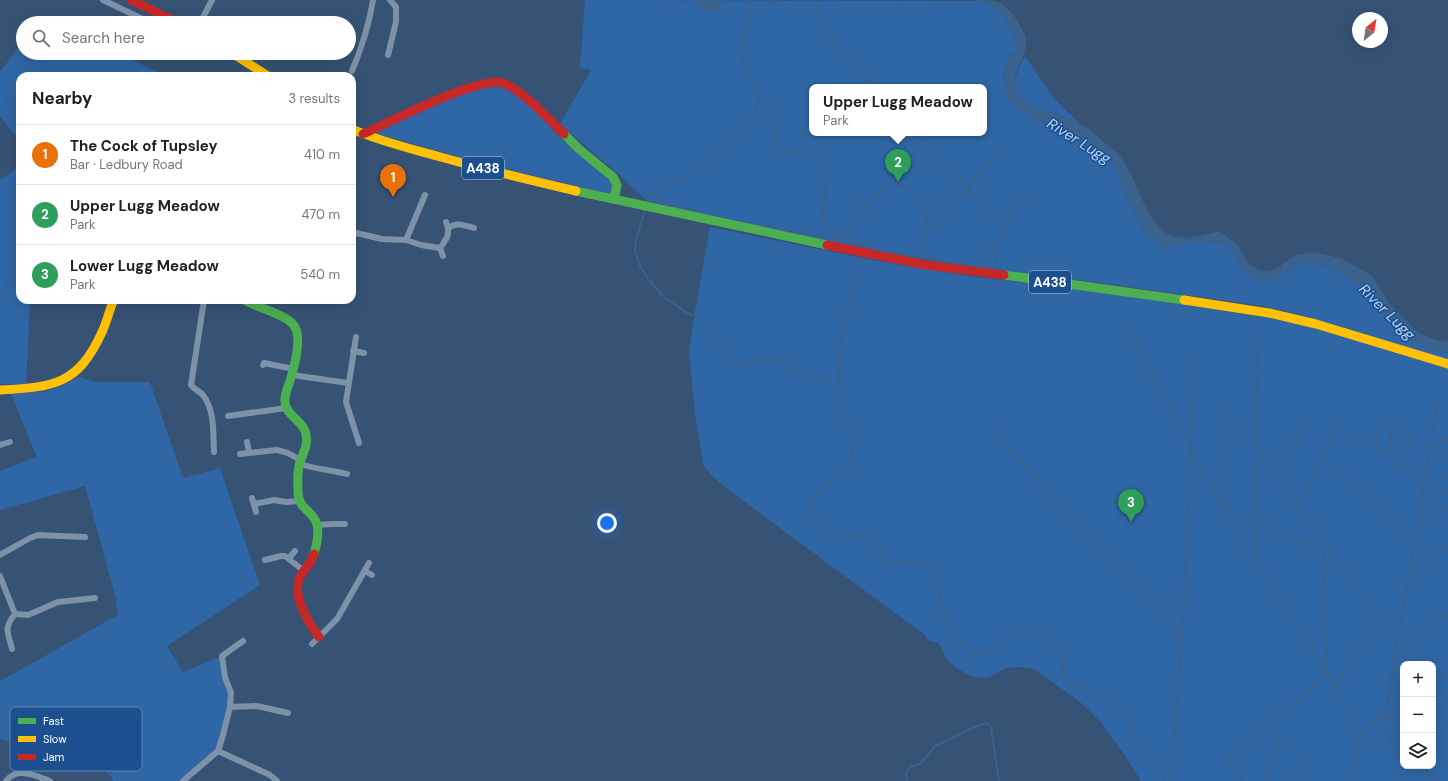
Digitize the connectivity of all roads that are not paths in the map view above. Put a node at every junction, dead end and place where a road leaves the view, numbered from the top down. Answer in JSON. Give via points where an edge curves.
{"nodes":[{"id":1,"x":103,"y":0,"type":"edge"},
{"id":2,"x":131,"y":0,"type":"edge"},
{"id":3,"x":212,"y":0,"type":"edge"},
{"id":4,"x":373,"y":0,"type":"edge"},
{"id":5,"x":390,"y":0,"type":"edge"},
{"id":6,"x":136,"y":16,"type":"edge"},
{"id":7,"x":159,"y":16,"type":"edge"},
{"id":8,"x":204,"y":16,"type":"edge"},
{"id":9,"x":388,"y":55,"type":"dead end"},
{"id":10,"x":243,"y":60,"type":"edge"},
{"id":11,"x":352,"y":71,"type":"dead end"},
{"id":12,"x":262,"y":72,"type":"edge"},
{"id":13,"x":356,"y":131,"type":"edge"},
{"id":14,"x":363,"y":134,"type":"junction"},
{"id":15,"x":425,"y":195,"type":"dead end"},
{"id":16,"x":614,"y":200,"type":"junction"},
{"id":17,"x":474,"y":228,"type":"dead end"},
{"id":18,"x":356,"y":233,"type":"edge"},
{"id":19,"x":406,"y":240,"type":"junction"},
{"id":20,"x":440,"y":248,"type":"junction"},
{"id":21,"x":442,"y":256,"type":"dead end"},
{"id":22,"x":113,"y":304,"type":"edge"},
{"id":23,"x":203,"y":304,"type":"edge"},
{"id":24,"x":251,"y":304,"type":"edge"},
{"id":25,"x":356,"y":337,"type":"dead end"},
{"id":26,"x":353,"y":351,"type":"junction"},
{"id":27,"x":364,"y":353,"type":"dead end"},
{"id":28,"x":261,"y":357,"type":"dead end"},
{"id":29,"x":1448,"y":364,"type":"edge"},
{"id":30,"x":293,"y":372,"type":"junction"},
{"id":31,"x":348,"y":383,"type":"junction"},
{"id":32,"x":0,"y":390,"type":"edge"},
{"id":33,"x":286,"y":408,"type":"junction"},
{"id":34,"x":228,"y":416,"type":"dead end"},
{"id":35,"x":247,"y":442,"type":"dead end"},
{"id":36,"x":359,"y":443,"type":"dead end"},
{"id":37,"x":214,"y":452,"type":"dead end"},
{"id":38,"x":249,"y":452,"type":"junction"},
{"id":39,"x":240,"y":454,"type":"dead end"},
{"id":40,"x":301,"y":462,"type":"junction"},
{"id":41,"x":347,"y":474,"type":"dead end"},
{"id":42,"x":299,"y":500,"type":"junction"},
{"id":43,"x":256,"y":512,"type":"dead end"},
{"id":44,"x":345,"y":524,"type":"dead end"},
{"id":45,"x":317,"y":525,"type":"junction"},
{"id":46,"x":85,"y":537,"type":"dead end"},
{"id":47,"x":295,"y":551,"type":"dead end"},
{"id":48,"x":0,"y":555,"type":"edge"},
{"id":49,"x":289,"y":558,"type":"junction"},
{"id":50,"x":265,"y":560,"type":"dead end"},
{"id":51,"x":369,"y":563,"type":"dead end"},
{"id":52,"x":304,"y":571,"type":"junction"},
{"id":53,"x":365,"y":571,"type":"junction"},
{"id":54,"x":372,"y":575,"type":"dead end"},
{"id":55,"x":0,"y":576,"type":"edge"},
{"id":56,"x":95,"y":598,"type":"dead end"},
{"id":57,"x":15,"y":614,"type":"junction"},
{"id":58,"x":319,"y":637,"type":"junction"},
{"id":59,"x":243,"y":641,"type":"dead end"},
{"id":60,"x":312,"y":644,"type":"dead end"},
{"id":61,"x":12,"y":649,"type":"dead end"},
{"id":62,"x":230,"y":708,"type":"junction"},
{"id":63,"x":288,"y":713,"type":"dead end"},
{"id":64,"x":218,"y":751,"type":"junction"},
{"id":65,"x":6,"y":781,"type":"edge"},
{"id":66,"x":50,"y":781,"type":"edge"},
{"id":67,"x":183,"y":781,"type":"edge"},
{"id":68,"x":277,"y":781,"type":"edge"}],
"edges":[{"from":1,"to":6,"type":"street"},
{"from":2,"to":7,"type":"main road"},
{"from":3,"to":8,"type":"street"},
{"from":4,"to":11,"type":"street","via":[[363,43]]},
{"from":5,"to":9,"type":"street","via":[[396,7],[396,22]]},
{"from":10,"to":12,"type":"main road"},
{"from":13,"to":14,"type":"main road","number":"A438"},
{"from":14,"to":16,"type":"main road","number":"A438","via":[[510,176]]},
{"from":14,"to":16,"type":"main road","via":[[473,86],[502,83],[514,88],[613,177],[617,185]]},
{"from":15,"to":19,"type":"street"},
{"from":16,"to":29,"type":"main road","number":"A438","via":[[926,264],[1269,313],[1316,324]]},
{"from":17,"to":20,"type":"street","via":[[457,224],[448,225],[448,235]]},
{"from":18,"to":19,"type":"street","via":[[382,239]]},
{"from":19,"to":20,"type":"street"},
{"from":20,"to":21,"type":"street"},
{"from":22,"to":32,"type":"main road","via":[[91,354],[78,370],[48,386]]},
{"from":23,"to":37,"type":"street","via":[[191,385],[194,390],[202,393],[208,403],[212,416]]},
{"from":24,"to":30,"type":"main road","via":[[285,319],[294,326],[297,339]]},
{"from":25,"to":26,"type":"street"},
{"from":26,"to":27,"type":"street"},
{"from":26,"to":31,"type":"street"},
{"from":28,"to":30,"type":"street","via":[[264,364]]},
{"from":30,"to":31,"type":"street"},
{"from":30,"to":33,"type":"main road","via":[[285,400]]},
{"from":31,"to":36,"type":"street","via":[[346,402]]},
{"from":33,"to":34,"type":"street","via":[[241,418]]},
{"from":33,"to":40,"type":"main road","via":[[305,431],[307,445]]},
{"from":35,"to":38,"type":"street"},
{"from":38,"to":39,"type":"street"},
{"from":38,"to":40,"type":"street","via":[[277,450],[288,453]]},
{"from":40,"to":41,"type":"street","via":[[312,468],[331,469]]},
{"from":40,"to":42,"type":"main road","via":[[298,473]]},
{"from":42,"to":43,"type":"street","via":[[253,501]]},
{"from":42,"to":45,"type":"main road"},
{"from":44,"to":45,"type":"street"},
{"from":45,"to":52,"type":"main road","via":[[313,557]]},
{"from":46,"to":48,"type":"street","via":[[38,536]]},
{"from":47,"to":49,"type":"street"},
{"from":49,"to":50,"type":"street","via":[[281,556]]},
{"from":49,"to":52,"type":"street"},
{"from":51,"to":53,"type":"street"},
{"from":52,"to":58,"type":"main road","via":[[298,581],[299,595],[307,619]]},
{"from":53,"to":54,"type":"street"},
{"from":53,"to":58,"type":"street","via":[[337,619]]},
{"from":55,"to":57,"type":"street"},
{"from":56,"to":57,"type":"street","via":[[58,602],[28,615]]},
{"from":57,"to":61,"type":"street","via":[[6,627]]},
{"from":58,"to":60,"type":"street"},
{"from":59,"to":62,"type":"street","via":[[222,656],[225,677],[231,692]]},
{"from":62,"to":63,"type":"street","via":[[257,706]]},
{"from":62,"to":64,"type":"street"},
{"from":64,"to":67,"type":"street"},
{"from":64,"to":68,"type":"street","via":[[270,775]]},
{"from":65,"to":66,"type":"street","via":[[18,773]]}]}
